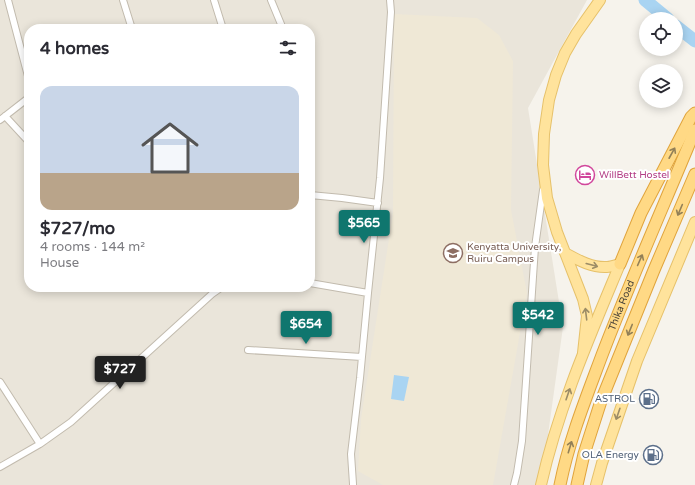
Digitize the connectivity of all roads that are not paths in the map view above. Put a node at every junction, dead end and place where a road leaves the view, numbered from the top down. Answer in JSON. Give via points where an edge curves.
{"nodes":[{"id":1,"x":8,"y":0,"type":"edge"},
{"id":2,"x":123,"y":0,"type":"edge"},
{"id":3,"x":214,"y":0,"type":"edge"},
{"id":4,"x":271,"y":0,"type":"edge"},
{"id":5,"x":390,"y":0,"type":"edge"},
{"id":6,"x":600,"y":0,"type":"edge"},
{"id":7,"x":130,"y":24,"type":"edge"},
{"id":8,"x":221,"y":24,"type":"edge"},
{"id":9,"x":281,"y":24,"type":"edge"},
{"id":10,"x":24,"y":61,"type":"edge"},
{"id":11,"x":24,"y":101,"type":"edge"},
{"id":12,"x":695,"y":113,"type":"edge"},
{"id":13,"x":6,"y":116,"type":"junction"},
{"id":14,"x":0,"y":120,"type":"edge"},
{"id":15,"x":695,"y":130,"type":"edge"},
{"id":16,"x":24,"y":136,"type":"edge"},
{"id":17,"x":695,"y":174,"type":"edge"},
{"id":18,"x":545,"y":184,"type":"junction"},
{"id":19,"x":315,"y":196,"type":"edge"},
{"id":20,"x":378,"y":203,"type":"junction"},
{"id":21,"x":695,"y":222,"type":"edge"},
{"id":22,"x":565,"y":253,"type":"junction"},
{"id":23,"x":620,"y":264,"type":"junction"},
{"id":24,"x":315,"y":284,"type":"edge"},
{"id":25,"x":216,"y":292,"type":"edge"},
{"id":26,"x":368,"y":293,"type":"junction"},
{"id":27,"x":248,"y":350,"type":"dead end"},
{"id":28,"x":583,"y":353,"type":"junction"},
{"id":29,"x":362,"y":357,"type":"junction"},
{"id":30,"x":0,"y":382,"type":"edge"},
{"id":31,"x":40,"y":444,"type":"junction"},
{"id":32,"x":0,"y":459,"type":"edge"},
{"id":33,"x":2,"y":466,"type":"edge"},
{"id":34,"x":352,"y":485,"type":"edge"},
{"id":35,"x":514,"y":485,"type":"edge"},
{"id":36,"x":541,"y":485,"type":"edge"},
{"id":37,"x":560,"y":485,"type":"edge"},
{"id":38,"x":577,"y":485,"type":"edge"},
{"id":39,"x":596,"y":485,"type":"edge"}],
"edges":[{"from":1,"to":10,"type":"street"},
{"from":2,"to":7,"type":"street"},
{"from":3,"to":8,"type":"street"},
{"from":4,"to":9,"type":"street"},
{"from":5,"to":20,"type":"street"},
{"from":6,"to":18,"type":"main road","via":[[576,34],[556,75],[544,134]]},
{"from":11,"to":13,"type":"street"},
{"from":23,"to":12,"type":"highway","one_way":true,"via":[[640,213]]},
{"from":13,"to":14,"type":"street"},
{"from":13,"to":16,"type":"street"},
{"from":37,"to":15,"type":"highway","name":"Thika Road","one_way":true,"via":[[580,413],[631,280]]},
{"from":17,"to":38,"type":"highway","name":"Thika Road","one_way":true,"via":[[601,401]]},
{"from":18,"to":22,"type":"main road","via":[[551,215]]},
{"from":18,"to":35,"type":"street","via":[[535,247],[522,441]]},
{"from":19,"to":20,"type":"street"},
{"from":20,"to":26,"type":"street"},
{"from":21,"to":39,"type":"main road","one_way":true,"via":[[637,361]]},
{"from":22,"to":23,"type":"main road","one_way":true,"via":[[595,266],[608,267]]},
{"from":28,"to":22,"type":"main road","one_way":true,"via":[[587,316]]},
{"from":23,"to":28,"type":"main road","name":"Thika Road"},
{"from":24,"to":26,"type":"street"},
{"from":25,"to":31,"type":"street","via":[[70,422]]},
{"from":26,"to":29,"type":"street"},
{"from":27,"to":29,"type":"street"},
{"from":36,"to":28,"type":"main road","name":"Thika Road","one_way":true,"via":[[564,405]]},
{"from":29,"to":34,"type":"street","via":[[351,454]]},
{"from":30,"to":31,"type":"street"},
{"from":31,"to":33,"type":"street"},
{"from":32,"to":33,"type":"street"}]}
